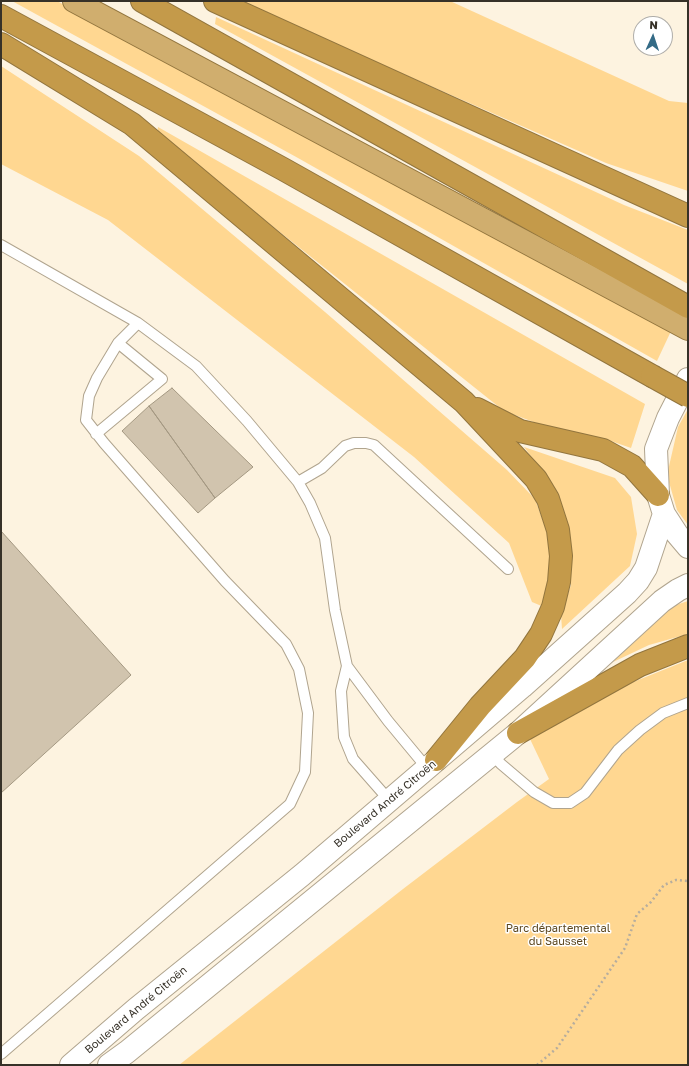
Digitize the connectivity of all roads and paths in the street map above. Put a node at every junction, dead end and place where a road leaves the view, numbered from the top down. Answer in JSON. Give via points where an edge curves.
{"nodes":[{"id":1,"x":74,"y":1,"type":"edge"},
{"id":2,"x":142,"y":1,"type":"edge"},
{"id":3,"x":215,"y":1,"type":"edge"},
{"id":4,"x":1,"y":16,"type":"edge"},
{"id":5,"x":1,"y":44,"type":"edge"},
{"id":6,"x":688,"y":216,"type":"edge"},
{"id":7,"x":1,"y":245,"type":"edge"},
{"id":8,"x":685,"y":317,"type":"edge"},
{"id":9,"x":138,"y":322,"type":"junction"},
{"id":10,"x":118,"y":342,"type":"junction"},
{"id":11,"x":688,"y":379,"type":"edge"},
{"id":12,"x":688,"y":396,"type":"edge"},
{"id":13,"x":464,"y":402,"type":"junction"},
{"id":14,"x":96,"y":434,"type":"junction"},
{"id":15,"x":298,"y":482,"type":"junction"},
{"id":16,"x":661,"y":504,"type":"junction"},
{"id":17,"x":688,"y":547,"type":"edge"},
{"id":18,"x":508,"y":569,"type":"dead end"},
{"id":19,"x":688,"y":585,"type":"edge"},
{"id":20,"x":688,"y":646,"type":"edge"},
{"id":21,"x":347,"y":666,"type":"junction"},
{"id":22,"x":688,"y":703,"type":"edge"},
{"id":23,"x":518,"y":733,"type":"junction"},
{"id":24,"x":492,"y":754,"type":"junction"},
{"id":25,"x":432,"y":764,"type":"junction"},
{"id":26,"x":389,"y":800,"type":"junction"},
{"id":27,"x":688,"y":881,"type":"edge"},
{"id":28,"x":1,"y":1054,"type":"edge"},
{"id":29,"x":71,"y":1065,"type":"edge"},
{"id":30,"x":109,"y":1065,"type":"edge"},
{"id":31,"x":537,"y":1065,"type":"edge"}],
"edges":[{"from":1,"to":8,"type":"highway"},
{"from":2,"to":8,"type":"highway"},
{"from":3,"to":6,"type":"highway"},
{"from":4,"to":12,"type":"highway","bridge":true,"via":[[283,169]]},
{"from":5,"to":13,"type":"highway","via":[[132,124]]},
{"from":7,"to":9,"type":"lane"},
{"from":9,"to":10,"type":"lane"},
{"from":9,"to":15,"type":"lane","via":[[196,366]]},
{"from":10,"to":14,"type":"lane","via":[[89,396],[86,420]]},
{"from":10,"to":14,"type":"lane","via":[[162,379]]},
{"from":11,"to":16,"type":"main road","name":"Boulevard André Citroën","via":[[656,449]]},
{"from":13,"to":16,"type":"highway","via":[[520,431],[603,450],[632,466]]},
{"from":13,"to":25,"type":"highway","via":[[536,479],[548,499],[558,530],[561,556],[559,582],[553,607],[541,634],[525,658],[480,706]]},
{"from":14,"to":28,"type":"lane","via":[[225,581],[286,644],[299,669],[308,713],[305,772],[290,804]]},
{"from":15,"to":18,"type":"lane","via":[[322,468],[345,446],[354,443],[374,445]]},
{"from":15,"to":21,"type":"lane","via":[[325,538],[335,610]]},
{"from":16,"to":17,"type":"main road","via":[[677,534]]},
{"from":16,"to":25,"type":"main road","name":"Boulevard André Citroën","via":[[646,568],[638,581],[522,687]]},
{"from":19,"to":23,"type":"main road","via":[[662,601]]},
{"from":20,"to":23,"type":"highway","via":[[640,665]]},
{"from":21,"to":25,"type":"lane","via":[[388,721]]},
{"from":21,"to":26,"type":"lane","via":[[340,691],[344,737],[352,759]]},
{"from":22,"to":24,"type":"lane","via":[[664,713],[640,730],[618,750],[585,792],[570,803],[553,803],[534,792]]},
{"from":23,"to":24,"type":"main road"},
{"from":24,"to":30,"type":"main road"},
{"from":25,"to":26,"type":"main road","name":"Boulevard André Citroën"},
{"from":26,"to":29,"type":"main road","name":"Boulevard André Citroën"},
{"from":27,"to":31,"type":"path","via":[[676,880],[664,885],[651,902],[637,914],[625,948],[557,1048]]}]}
